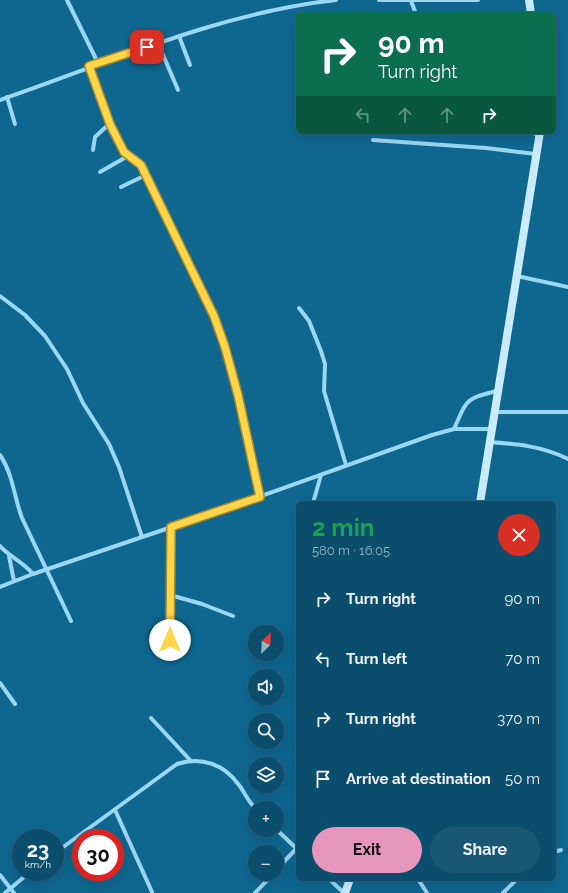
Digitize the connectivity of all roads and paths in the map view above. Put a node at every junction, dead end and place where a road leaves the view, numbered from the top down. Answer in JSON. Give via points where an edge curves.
{"nodes":[{"id":1,"x":67,"y":0,"type":"edge"},
{"id":2,"x":336,"y":0,"type":"edge"},
{"id":3,"x":379,"y":0,"type":"edge"},
{"id":4,"x":478,"y":0,"type":"edge"},
{"id":5,"x":529,"y":0,"type":"edge"},
{"id":6,"x":411,"y":1,"type":"edge"},
{"id":7,"x":415,"y":12,"type":"edge"},
{"id":8,"x":531,"y":12,"type":"edge"},
{"id":9,"x":179,"y":36,"type":"junction"},
{"id":10,"x":158,"y":43,"type":"junction"},
{"id":11,"x":98,"y":63,"type":"junction"},
{"id":12,"x":190,"y":65,"type":"dead end"},
{"id":13,"x":89,"y":66,"type":"junction"},
{"id":14,"x":178,"y":90,"type":"dead end"},
{"id":15,"x":7,"y":97,"type":"junction"},
{"id":16,"x":0,"y":100,"type":"edge"},
{"id":17,"x":15,"y":124,"type":"dead end"},
{"id":18,"x":110,"y":124,"type":"junction"},
{"id":19,"x":540,"y":134,"type":"edge"},
{"id":20,"x":373,"y":140,"type":"dead end"},
{"id":21,"x":93,"y":150,"type":"dead end"},
{"id":22,"x":536,"y":154,"type":"junction"},
{"id":23,"x":128,"y":156,"type":"junction"},
{"id":24,"x":100,"y":172,"type":"dead end"},
{"id":25,"x":146,"y":175,"type":"junction"},
{"id":26,"x":121,"y":187,"type":"dead end"},
{"id":27,"x":516,"y":276,"type":"junction"},
{"id":28,"x":568,"y":287,"type":"edge"},
{"id":29,"x":0,"y":296,"type":"edge"},
{"id":30,"x":299,"y":308,"type":"dead end"},
{"id":31,"x":497,"y":391,"type":"junction"},
{"id":32,"x":494,"y":412,"type":"junction"},
{"id":33,"x":568,"y":412,"type":"edge"},
{"id":34,"x":454,"y":429,"type":"junction"},
{"id":35,"x":491,"y":429,"type":"junction"},
{"id":36,"x":489,"y":442,"type":"junction"},
{"id":37,"x":0,"y":455,"type":"edge"},
{"id":38,"x":568,"y":458,"type":"edge"},
{"id":39,"x":346,"y":465,"type":"junction"},
{"id":40,"x":321,"y":475,"type":"junction"},
{"id":41,"x":260,"y":497,"type":"junction"},
{"id":42,"x":314,"y":501,"type":"edge"},
{"id":43,"x":480,"y":501,"type":"edge"},
{"id":44,"x":171,"y":527,"type":"junction"},
{"id":45,"x":142,"y":536,"type":"junction"},
{"id":46,"x":0,"y":546,"type":"edge"},
{"id":47,"x":9,"y":556,"type":"junction"},
{"id":48,"x":46,"y":570,"type":"junction"},
{"id":49,"x":33,"y":574,"type":"junction"},
{"id":50,"x":14,"y":581,"type":"junction"},
{"id":51,"x":0,"y":587,"type":"edge"},
{"id":52,"x":170,"y":595,"type":"junction"},
{"id":53,"x":233,"y":616,"type":"dead end"},
{"id":54,"x":71,"y":622,"type":"dead end"},
{"id":55,"x":170,"y":640,"type":"dead end"},
{"id":56,"x":0,"y":683,"type":"edge"},
{"id":57,"x":15,"y":704,"type":"dead end"},
{"id":58,"x":151,"y":718,"type":"dead end"},
{"id":59,"x":190,"y":760,"type":"junction"},
{"id":60,"x":250,"y":801,"type":"edge"},
{"id":61,"x":115,"y":810,"type":"junction"},
{"id":62,"x":284,"y":837,"type":"edge"},
{"id":63,"x":64,"y":847,"type":"edge"},
{"id":64,"x":296,"y":848,"type":"edge"},
{"id":65,"x":296,"y":850,"type":"edge"},
{"id":66,"x":561,"y":850,"type":"dead end"},
{"id":67,"x":556,"y":851,"type":"edge"},
{"id":68,"x":284,"y":862,"type":"edge"},
{"id":69,"x":0,"y":875,"type":"edge"},
{"id":70,"x":19,"y":881,"type":"edge"},
{"id":71,"x":266,"y":881,"type":"edge"},
{"id":72,"x":331,"y":881,"type":"edge"},
{"id":73,"x":349,"y":881,"type":"edge"},
{"id":74,"x":419,"y":881,"type":"edge"},
{"id":75,"x":515,"y":881,"type":"edge"},
{"id":76,"x":10,"y":888,"type":"junction"},
{"id":77,"x":152,"y":892,"type":"edge"},
{"id":78,"x":5,"y":893,"type":"edge"},
{"id":79,"x":14,"y":893,"type":"edge"},
{"id":80,"x":255,"y":893,"type":"edge"},
{"id":81,"x":345,"y":893,"type":"edge"},
{"id":82,"x":427,"y":893,"type":"edge"},
{"id":83,"x":503,"y":893,"type":"edge"}],
"edges":[{"from":1,"to":11,"type":"street"},
{"from":2,"to":9,"type":"street","via":[[268,11]]},
{"from":3,"to":6,"type":"street"},
{"from":4,"to":6,"type":"street"},
{"from":5,"to":8,"type":"street"},
{"from":6,"to":7,"type":"street"},
{"from":9,"to":10,"type":"street"},
{"from":9,"to":12,"type":"street"},
{"from":10,"to":11,"type":"street"},
{"from":10,"to":14,"type":"street"},
{"from":11,"to":13,"type":"street"},
{"from":13,"to":15,"type":"street"},
{"from":13,"to":18,"type":"street"},
{"from":15,"to":16,"type":"street"},
{"from":15,"to":17,"type":"street"},
{"from":18,"to":21,"type":"street","via":[[98,134]]},
{"from":18,"to":23,"type":"street"},
{"from":19,"to":22,"type":"street"},
{"from":20,"to":22,"type":"street"},
{"from":22,"to":27,"type":"street"},
{"from":23,"to":24,"type":"street"},
{"from":23,"to":25,"type":"street","via":[[137,160]]},
{"from":25,"to":26,"type":"street"},
{"from":25,"to":41,"type":"street","via":[[214,316],[225,347]]},
{"from":27,"to":28,"type":"street"},
{"from":27,"to":31,"type":"street"},
{"from":29,"to":45,"type":"street","via":[[25,315],[45,336],[67,369],[83,403],[120,467]]},
{"from":30,"to":39,"type":"street","via":[[309,321],[322,351],[324,391]]},
{"from":31,"to":32,"type":"street"},
{"from":31,"to":34,"type":"street","via":[[470,399]]},
{"from":32,"to":33,"type":"street"},
{"from":32,"to":35,"type":"street"},
{"from":34,"to":35,"type":"street"},
{"from":34,"to":39,"type":"street"},
{"from":35,"to":36,"type":"street"},
{"from":36,"to":38,"type":"street","via":[[529,445]]},
{"from":36,"to":43,"type":"street"},
{"from":37,"to":48,"type":"street","via":[[10,473],[22,518]]},
{"from":39,"to":40,"type":"street"},
{"from":40,"to":41,"type":"street"},
{"from":40,"to":42,"type":"street"},
{"from":41,"to":44,"type":"street"},
{"from":44,"to":45,"type":"street"},
{"from":44,"to":52,"type":"street"},
{"from":45,"to":48,"type":"street"},
{"from":46,"to":47,"type":"street"},
{"from":47,"to":49,"type":"street","via":[[17,558]]},
{"from":47,"to":50,"type":"street"},
{"from":48,"to":49,"type":"street"},
{"from":48,"to":54,"type":"street"},
{"from":49,"to":50,"type":"street"},
{"from":50,"to":51,"type":"street"},
{"from":52,"to":53,"type":"street"},
{"from":52,"to":55,"type":"street"},
{"from":56,"to":57,"type":"street"},
{"from":58,"to":59,"type":"street"},
{"from":59,"to":60,"type":"street","via":[[208,762],[227,774],[239,784]]},
{"from":59,"to":61,"type":"street","via":[[177,764]]},
{"from":61,"to":63,"type":"street"},
{"from":61,"to":77,"type":"street"},
{"from":62,"to":64,"type":"street"},
{"from":65,"to":68,"type":"street"},
{"from":66,"to":67,"type":"street"},
{"from":69,"to":76,"type":"street"},
{"from":70,"to":76,"type":"street"},
{"from":71,"to":80,"type":"street"},
{"from":72,"to":81,"type":"street"},
{"from":73,"to":81,"type":"street"},
{"from":74,"to":82,"type":"street"},
{"from":75,"to":83,"type":"street"},
{"from":76,"to":78,"type":"street"},
{"from":76,"to":79,"type":"street"}]}
